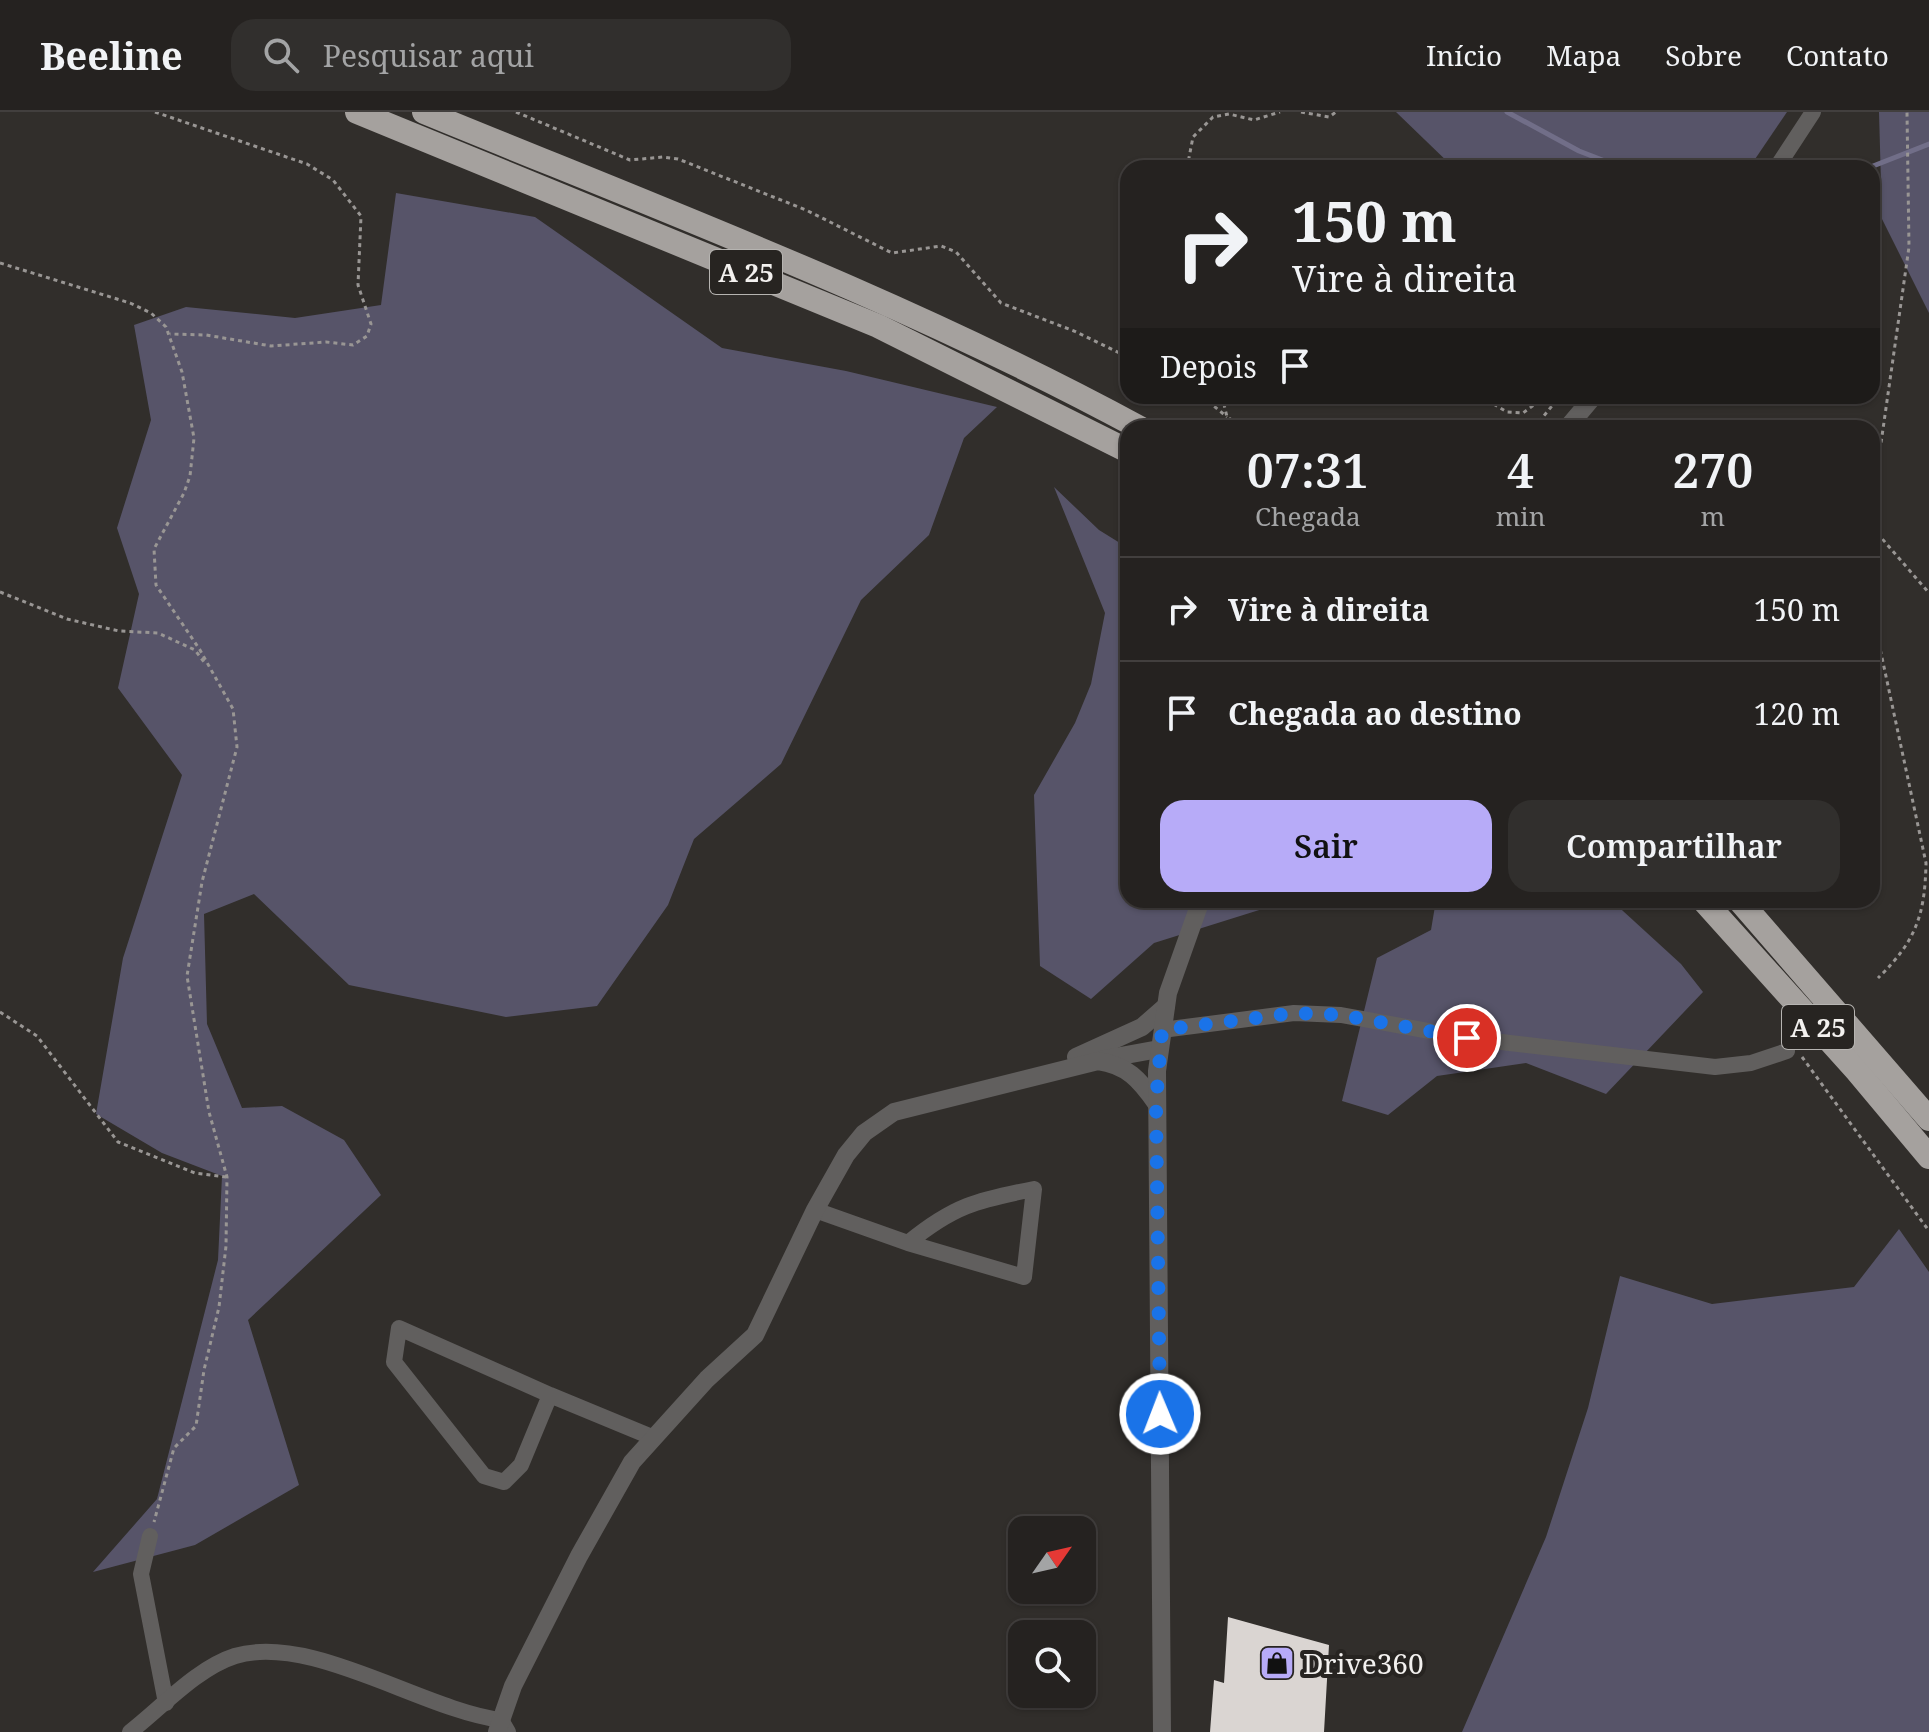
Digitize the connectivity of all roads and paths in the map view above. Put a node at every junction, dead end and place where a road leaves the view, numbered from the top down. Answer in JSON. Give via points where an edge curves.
{"nodes":[{"id":1,"x":155,"y":112,"type":"edge"},
{"id":2,"x":357,"y":112,"type":"edge"},
{"id":3,"x":424,"y":112,"type":"edge"},
{"id":4,"x":516,"y":112,"type":"edge"},
{"id":5,"x":1280,"y":112,"type":"edge"},
{"id":6,"x":1301,"y":112,"type":"edge"},
{"id":7,"x":1336,"y":112,"type":"edge"},
{"id":8,"x":1813,"y":112,"type":"edge"},
{"id":9,"x":1907,"y":112,"type":"edge"},
{"id":10,"x":1189,"y":160,"type":"edge"},
{"id":11,"x":1781,"y":160,"type":"edge"},
{"id":12,"x":0,"y":263,"type":"edge"},
{"id":13,"x":169,"y":334,"type":"junction"},
{"id":14,"x":1120,"y":353,"type":"edge"},
{"id":15,"x":1212,"y":404,"type":"edge"},
{"id":16,"x":1224,"y":404,"type":"edge"},
{"id":17,"x":1494,"y":404,"type":"edge"},
{"id":18,"x":1535,"y":404,"type":"edge"},
{"id":19,"x":1554,"y":404,"type":"edge"},
{"id":20,"x":1587,"y":404,"type":"edge"},
{"id":21,"x":1227,"y":417,"type":"junction"},
{"id":22,"x":1125,"y":420,"type":"edge"},
{"id":23,"x":1232,"y":420,"type":"edge"},
{"id":24,"x":1540,"y":420,"type":"edge"},
{"id":25,"x":1574,"y":420,"type":"edge"},
{"id":26,"x":1120,"y":447,"type":"edge"},
{"id":27,"x":1880,"y":450,"type":"edge"},
{"id":28,"x":1880,"y":536,"type":"edge"},
{"id":29,"x":0,"y":592,"type":"edge"},
{"id":30,"x":1929,"y":593,"type":"edge"},
{"id":31,"x":1880,"y":648,"type":"edge"},
{"id":32,"x":208,"y":666,"type":"junction"},
{"id":33,"x":1198,"y":908,"type":"edge"},
{"id":34,"x":1710,"y":908,"type":"edge"},
{"id":35,"x":1746,"y":908,"type":"edge"},
{"id":36,"x":1878,"y":978,"type":"dead end"},
{"id":37,"x":1166,"y":1006,"type":"junction"},
{"id":38,"x":0,"y":1012,"type":"edge"},
{"id":39,"x":1162,"y":1030,"type":"junction"},
{"id":40,"x":1159,"y":1049,"type":"junction"},
{"id":41,"x":1787,"y":1051,"type":"joint"},
{"id":42,"x":1098,"y":1061,"type":"junction"},
{"id":43,"x":1016,"y":1081,"type":"junction"},
{"id":44,"x":1156,"y":1103,"type":"junction"},
{"id":45,"x":1929,"y":1119,"type":"edge"},
{"id":46,"x":1929,"y":1157,"type":"edge"},
{"id":47,"x":227,"y":1177,"type":"junction"},
{"id":48,"x":815,"y":1210,"type":"junction"},
{"id":49,"x":1929,"y":1231,"type":"edge"},
{"id":50,"x":908,"y":1243,"type":"junction"},
{"id":51,"x":550,"y":1395,"type":"junction"},
{"id":52,"x":654,"y":1438,"type":"junction"},
{"id":53,"x":150,"y":1536,"type":"joint"},
{"id":54,"x":166,"y":1703,"type":"junction"},
{"id":55,"x":502,"y":1728,"type":"edge"},
{"id":56,"x":130,"y":1732,"type":"edge"},
{"id":57,"x":1162,"y":1732,"type":"edge"}],
"edges":[{"from":1,"to":13,"type":"path","via":[[307,164],[333,180],[361,216],[358,285],[371,324],[367,336],[353,345],[271,346]]},
{"from":2,"to":26,"type":"highway","number":"A 25","via":[[878,326]]},
{"from":3,"to":22,"type":"highway","number":"A 25","via":[[887,302]]},
{"from":4,"to":14,"type":"path","via":[[630,160],[678,159],[806,210],[892,253],[941,246],[956,252],[1001,303]]},
{"from":5,"to":10,"type":"path","via":[[1254,120],[1229,114],[1213,117],[1193,137]]},
{"from":6,"to":7,"type":"path","via":[[1329,117]]},
{"from":8,"to":11,"type":"street"},
{"from":9,"to":27,"type":"path","via":[[1909,247]]},
{"from":12,"to":13,"type":"path","via":[[130,303],[151,313]]},
{"from":13,"to":32,"type":"path","via":[[182,372],[193,447],[184,493],[152,562],[156,585]]},
{"from":15,"to":21,"type":"path"},
{"from":16,"to":21,"type":"path"},
{"from":17,"to":18,"type":"path","via":[[1523,413]]},
{"from":19,"to":24,"type":"path"},
{"from":20,"to":25,"type":"street"},
{"from":21,"to":23,"type":"path"},
{"from":28,"to":30,"type":"path"},
{"from":29,"to":32,"type":"path","via":[[67,619],[158,633],[195,650]]},
{"from":31,"to":36,"type":"path","via":[[1926,863],[1925,905],[1914,933],[1900,957]]},
{"from":32,"to":47,"type":"path","via":[[233,709],[237,747],[202,882],[187,976],[209,1112]]},
{"from":33,"to":37,"type":"street"},
{"from":34,"to":46,"type":"highway","number":"A 25"},
{"from":35,"to":45,"type":"highway","number":"A 25"},
{"from":37,"to":39,"type":"street"},
{"from":37,"to":43,"type":"street","via":[[1115,1041]]},
{"from":38,"to":47,"type":"path","via":[[37,1036],[118,1142],[195,1173]]},
{"from":39,"to":40,"type":"street"},
{"from":39,"to":41,"type":"street","via":[[1294,1013],[1715,1067]]},
{"from":40,"to":42,"type":"street"},
{"from":40,"to":44,"type":"street"},
{"from":41,"to":49,"type":"path","via":[[1804,1058]]},
{"from":42,"to":43,"type":"street"},
{"from":42,"to":44,"type":"street","via":[[1118,1064]]},
{"from":43,"to":48,"type":"street","via":[[894,1112],[864,1133],[846,1155]]},
{"from":44,"to":57,"type":"street"},
{"from":47,"to":53,"type":"path","via":[[229,1212],[219,1307],[196,1426],[174,1448]]},
{"from":48,"to":50,"type":"street"},
{"from":48,"to":52,"type":"street","via":[[755,1335]]},
{"from":50,"to":50,"type":"street","via":[[1024,1277],[1034,1189],[978,1200],[940,1216]]},
{"from":51,"to":51,"type":"street","via":[[521,1465],[504,1482],[484,1476],[394,1362],[399,1328]]},
{"from":51,"to":52,"type":"street"},
{"from":52,"to":55,"type":"street","via":[[632,1462],[579,1556],[513,1686]]},
{"from":53,"to":54,"type":"street","via":[[141,1574]]},
{"from":54,"to":55,"type":"street","via":[[234,1656],[295,1655]]},
{"from":54,"to":56,"type":"street"}]}
